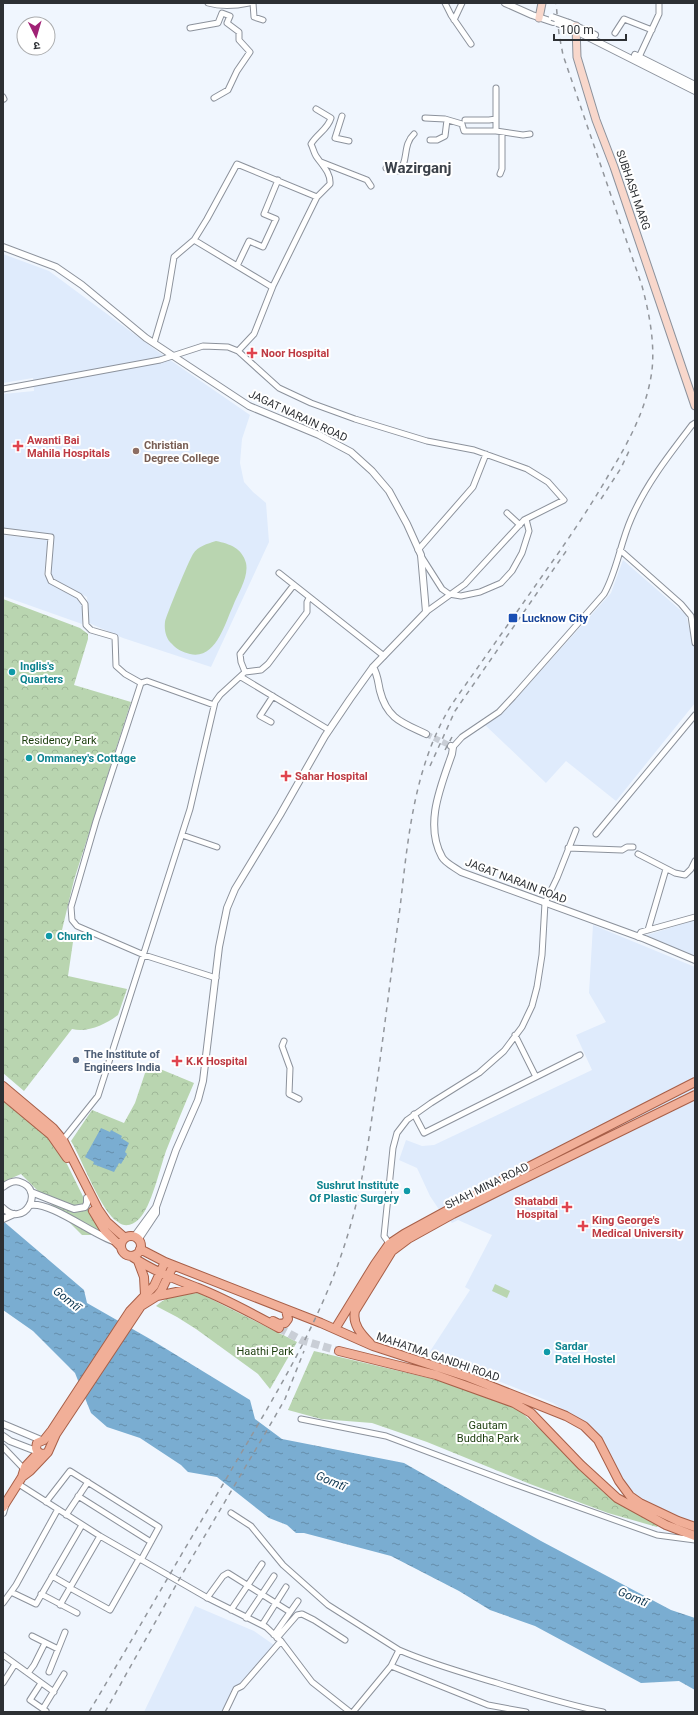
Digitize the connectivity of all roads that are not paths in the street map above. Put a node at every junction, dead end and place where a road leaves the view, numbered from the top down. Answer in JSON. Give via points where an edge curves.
{"nodes":[{"id":1,"x":208,"y":3,"type":"edge"},
{"id":2,"x":249,"y":3,"type":"edge"},
{"id":3,"x":253,"y":3,"type":"edge"},
{"id":4,"x":445,"y":3,"type":"edge"},
{"id":5,"x":462,"y":3,"type":"edge"},
{"id":6,"x":505,"y":3,"type":"edge"},
{"id":7,"x":515,"y":3,"type":"edge"},
{"id":8,"x":542,"y":3,"type":"edge"},
{"id":9,"x":659,"y":3,"type":"edge"},
{"id":10,"x":223,"y":6,"type":"junction"},
{"id":11,"x":222,"y":13,"type":"junction"},
{"id":12,"x":539,"y":16,"type":"junction"},
{"id":13,"x":263,"y":20,"type":"dead end"},
{"id":14,"x":454,"y":20,"type":"junction"},
{"id":15,"x":572,"y":26,"type":"junction"},
{"id":16,"x":190,"y":28,"type":"dead end"},
{"id":17,"x":652,"y":30,"type":"junction"},
{"id":18,"x":615,"y":33,"type":"dead end"},
{"id":19,"x":471,"y":44,"type":"dead end"},
{"id":20,"x":639,"y":57,"type":"junction"},
{"id":21,"x":695,"y":85,"type":"edge"},
{"id":22,"x":496,"y":88,"type":"dead end"},
{"id":23,"x":695,"y":91,"type":"edge"},
{"id":24,"x":214,"y":98,"type":"dead end"},
{"id":25,"x":316,"y":108,"type":"dead end"},
{"id":26,"x":342,"y":116,"type":"dead end"},
{"id":27,"x":425,"y":118,"type":"dead end"},
{"id":28,"x":496,"y":119,"type":"junction"},
{"id":29,"x":447,"y":120,"type":"junction"},
{"id":30,"x":465,"y":120,"type":"dead end"},
{"id":31,"x":329,"y":125,"type":"junction"},
{"id":32,"x":338,"y":130,"type":"junction"},
{"id":33,"x":496,"y":131,"type":"junction"},
{"id":34,"x":502,"y":132,"type":"junction"},
{"id":35,"x":414,"y":134,"type":"dead end"},
{"id":36,"x":530,"y":134,"type":"dead end"},
{"id":37,"x":430,"y":140,"type":"dead end"},
{"id":38,"x":349,"y":141,"type":"dead end"},
{"id":39,"x":321,"y":162,"type":"junction"},
{"id":40,"x":386,"y":168,"type":"dead end"},
{"id":41,"x":500,"y":174,"type":"dead end"},
{"id":42,"x":278,"y":180,"type":"junction"},
{"id":43,"x":371,"y":186,"type":"dead end"},
{"id":44,"x":317,"y":197,"type":"junction"},
{"id":45,"x":194,"y":240,"type":"junction"},
{"id":46,"x":3,"y":247,"type":"edge"},
{"id":47,"x":237,"y":266,"type":"junction"},
{"id":48,"x":272,"y":288,"type":"junction"},
{"id":49,"x":154,"y":343,"type":"junction"},
{"id":50,"x":238,"y":351,"type":"junction"},
{"id":51,"x":172,"y":355,"type":"junction"},
{"id":52,"x":3,"y":389,"type":"edge"},
{"id":53,"x":695,"y":406,"type":"edge"},
{"id":54,"x":695,"y":423,"type":"edge"},
{"id":55,"x":486,"y":454,"type":"junction"},
{"id":56,"x":507,"y":513,"type":"dead end"},
{"id":57,"x":526,"y":519,"type":"junction"},
{"id":58,"x":520,"y":525,"type":"junction"},
{"id":59,"x":3,"y":532,"type":"edge"},
{"id":60,"x":620,"y":550,"type":"junction"},
{"id":61,"x":420,"y":552,"type":"junction"},
{"id":62,"x":279,"y":573,"type":"dead end"},
{"id":63,"x":293,"y":586,"type":"junction"},
{"id":64,"x":450,"y":594,"type":"junction"},
{"id":65,"x":309,"y":598,"type":"junction"},
{"id":66,"x":426,"y":612,"type":"junction"},
{"id":67,"x":693,"y":620,"type":"edge"},
{"id":68,"x":695,"y":643,"type":"edge"},
{"id":69,"x":384,"y":656,"type":"junction"},
{"id":70,"x":373,"y":667,"type":"junction"},
{"id":71,"x":245,"y":672,"type":"junction"},
{"id":72,"x":241,"y":677,"type":"junction"},
{"id":73,"x":141,"y":683,"type":"junction"},
{"id":74,"x":273,"y":696,"type":"junction"},
{"id":75,"x":214,"y":705,"type":"junction"},
{"id":76,"x":695,"y":715,"type":"edge"},
{"id":77,"x":271,"y":722,"type":"dead end"},
{"id":78,"x":329,"y":730,"type":"junction"},
{"id":79,"x":426,"y":734,"type":"tunnel mouth"},
{"id":80,"x":452,"y":746,"type":"joint"},
{"id":81,"x":576,"y":830,"type":"dead end"},
{"id":82,"x":596,"y":834,"type":"dead end"},
{"id":83,"x":182,"y":835,"type":"junction"},
{"id":84,"x":217,"y":847,"type":"dead end"},
{"id":85,"x":633,"y":847,"type":"dead end"},
{"id":86,"x":568,"y":848,"type":"junction"},
{"id":87,"x":638,"y":854,"type":"dead end"},
{"id":88,"x":695,"y":861,"type":"edge"},
{"id":89,"x":666,"y":870,"type":"junction"},
{"id":90,"x":545,"y":903,"type":"junction"},
{"id":91,"x":695,"y":917,"type":"edge"},
{"id":92,"x":648,"y":930,"type":"junction"},
{"id":93,"x":638,"y":937,"type":"junction"},
{"id":94,"x":144,"y":955,"type":"junction"},
{"id":95,"x":695,"y":960,"type":"edge"},
{"id":96,"x":216,"y":978,"type":"junction"},
{"id":97,"x":515,"y":1035,"type":"junction"},
{"id":98,"x":284,"y":1041,"type":"dead end"},
{"id":99,"x":580,"y":1055,"type":"dead end"},
{"id":100,"x":536,"y":1077,"type":"junction"},
{"id":101,"x":695,"y":1082,"type":"edge"},
{"id":102,"x":3,"y":1086,"type":"edge"},
{"id":103,"x":3,"y":1095,"type":"edge"},
{"id":104,"x":695,"y":1095,"type":"edge"},
{"id":105,"x":299,"y":1099,"type":"dead end"},
{"id":106,"x":642,"y":1109,"type":"junction"},
{"id":107,"x":414,"y":1114,"type":"junction"},
{"id":108,"x":648,"y":1118,"type":"junction"},
{"id":109,"x":600,"y":1131,"type":"junction"},
{"id":110,"x":604,"y":1140,"type":"junction"},
{"id":111,"x":61,"y":1143,"type":"junction"},
{"id":112,"x":533,"y":1165,"type":"junction"},
{"id":113,"x":537,"y":1174,"type":"junction"},
{"id":114,"x":3,"y":1187,"type":"edge"},
{"id":115,"x":31,"y":1192,"type":"junction"},
{"id":116,"x":87,"y":1198,"type":"junction"},
{"id":117,"x":30,"y":1205,"type":"junction"},
{"id":118,"x":3,"y":1208,"type":"edge"},
{"id":119,"x":15,"y":1214,"type":"junction"},
{"id":120,"x":3,"y":1219,"type":"edge"},
{"id":121,"x":125,"y":1238,"type":"junction"},
{"id":122,"x":136,"y":1238,"type":"junction"},
{"id":123,"x":118,"y":1245,"type":"junction"},
{"id":124,"x":392,"y":1247,"type":"junction"},
{"id":125,"x":140,"y":1249,"type":"junction"},
{"id":126,"x":135,"y":1258,"type":"junction"},
{"id":127,"x":165,"y":1262,"type":"junction"},
{"id":128,"x":173,"y":1266,"type":"junction"},
{"id":129,"x":159,"y":1273,"type":"junction"},
{"id":130,"x":168,"y":1276,"type":"junction"},
{"id":131,"x":198,"y":1288,"type":"junction"},
{"id":132,"x":157,"y":1296,"type":"junction"},
{"id":133,"x":144,"y":1298,"type":"junction"},
{"id":134,"x":286,"y":1310,"type":"junction"},
{"id":135,"x":345,"y":1311,"type":"junction"},
{"id":136,"x":259,"y":1317,"type":"junction"},
{"id":137,"x":321,"y":1323,"type":"junction"},
{"id":138,"x":279,"y":1328,"type":"tunnel mouth"},
{"id":139,"x":335,"y":1329,"type":"junction"},
{"id":140,"x":373,"y":1346,"type":"junction"},
{"id":141,"x":340,"y":1351,"type":"tunnel mouth"},
{"id":142,"x":535,"y":1404,"type":"junction"},
{"id":143,"x":531,"y":1413,"type":"junction"},
{"id":144,"x":301,"y":1419,"type":"dead end"},
{"id":145,"x":3,"y":1424,"type":"edge"},
{"id":146,"x":3,"y":1436,"type":"edge"},
{"id":147,"x":3,"y":1447,"type":"edge"},
{"id":148,"x":43,"y":1447,"type":"junction"},
{"id":149,"x":21,"y":1476,"type":"junction"},
{"id":150,"x":619,"y":1481,"type":"junction"},
{"id":151,"x":88,"y":1482,"type":"junction"},
{"id":152,"x":610,"y":1492,"type":"junction"},
{"id":153,"x":78,"y":1496,"type":"junction"},
{"id":154,"x":46,"y":1502,"type":"junction"},
{"id":155,"x":5,"y":1505,"type":"edge"},
{"id":156,"x":58,"y":1510,"type":"junction"},
{"id":157,"x":3,"y":1513,"type":"edge"},
{"id":158,"x":231,"y":1513,"type":"dead end"},
{"id":159,"x":66,"y":1514,"type":"junction"},
{"id":160,"x":82,"y":1525,"type":"junction"},
{"id":161,"x":695,"y":1527,"type":"edge"},
{"id":162,"x":100,"y":1536,"type":"junction"},
{"id":163,"x":695,"y":1536,"type":"edge"},
{"id":164,"x":695,"y":1540,"type":"edge"},
{"id":165,"x":151,"y":1542,"type":"junction"},
{"id":166,"x":140,"y":1559,"type":"junction"},
{"id":167,"x":262,"y":1564,"type":"dead end"},
{"id":168,"x":52,"y":1576,"type":"junction"},
{"id":169,"x":274,"y":1576,"type":"dead end"},
{"id":170,"x":248,"y":1586,"type":"junction"},
{"id":171,"x":286,"y":1587,"type":"dead end"},
{"id":172,"x":71,"y":1588,"type":"junction"},
{"id":173,"x":11,"y":1592,"type":"junction"},
{"id":174,"x":41,"y":1594,"type":"junction"},
{"id":175,"x":261,"y":1594,"type":"junction"},
{"id":176,"x":207,"y":1598,"type":"junction"},
{"id":177,"x":298,"y":1601,"type":"dead end"},
{"id":178,"x":3,"y":1603,"type":"edge"},
{"id":179,"x":276,"y":1603,"type":"junction"},
{"id":180,"x":60,"y":1605,"type":"junction"},
{"id":181,"x":231,"y":1610,"type":"junction"},
{"id":182,"x":290,"y":1612,"type":"junction"},
{"id":183,"x":76,"y":1613,"type":"dead end"},
{"id":184,"x":246,"y":1618,"type":"junction"},
{"id":185,"x":262,"y":1625,"type":"junction"},
{"id":186,"x":64,"y":1632,"type":"dead end"},
{"id":187,"x":32,"y":1636,"type":"dead end"},
{"id":188,"x":278,"y":1638,"type":"junction"},
{"id":189,"x":345,"y":1640,"type":"dead end"},
{"id":190,"x":45,"y":1643,"type":"junction"},
{"id":191,"x":58,"y":1649,"type":"junction"},
{"id":192,"x":399,"y":1650,"type":"junction"},
{"id":193,"x":3,"y":1655,"type":"edge"},
{"id":194,"x":15,"y":1664,"type":"junction"},
{"id":195,"x":391,"y":1666,"type":"junction"},
{"id":196,"x":49,"y":1672,"type":"dead end"},
{"id":197,"x":28,"y":1673,"type":"junction"},
{"id":198,"x":64,"y":1674,"type":"dead end"},
{"id":199,"x":3,"y":1683,"type":"edge"},
{"id":200,"x":41,"y":1683,"type":"junction"},
{"id":201,"x":54,"y":1692,"type":"junction"},
{"id":202,"x":225,"y":1712,"type":"edge"},
{"id":203,"x":352,"y":1712,"type":"edge"},
{"id":204,"x":526,"y":1712,"type":"edge"},
{"id":205,"x":603,"y":1712,"type":"edge"}],
"edges":[{"from":1,"to":10,"type":"street"},
{"from":2,"to":10,"type":"street"},
{"from":3,"to":13,"type":"street","via":[[254,17]]},
{"from":4,"to":14,"type":"street"},
{"from":5,"to":14,"type":"street"},
{"from":6,"to":12,"type":"street"},
{"from":7,"to":12,"type":"street"},
{"from":8,"to":12,"type":"main road"},
{"from":9,"to":17,"type":"street","via":[[659,14]]},
{"from":10,"to":11,"type":"street"},
{"from":11,"to":16,"type":"street","via":[[218,23]]},
{"from":11,"to":24,"type":"street","via":[[230,16],[227,23],[239,32],[239,40],[250,52],[228,90]]},
{"from":12,"to":15,"type":"street","bridge":true},
{"from":14,"to":19,"type":"street"},
{"from":15,"to":20,"type":"street"},
{"from":15,"to":23,"type":"street"},
{"from":15,"to":53,"type":"main road","name":"SUBHASH MARG","via":[[577,57],[596,120]]},
{"from":17,"to":18,"type":"street","via":[[624,19]]},
{"from":17,"to":20,"type":"street"},
{"from":20,"to":21,"type":"street"},
{"from":22,"to":28,"type":"street"},
{"from":25,"to":31,"type":"street","via":[[331,118]]},
{"from":26,"to":32,"type":"street"},
{"from":27,"to":29,"type":"street"},
{"from":28,"to":30,"type":"street"},
{"from":28,"to":33,"type":"street"},
{"from":29,"to":33,"type":"street","via":[[462,124],[464,131]]},
{"from":29,"to":37,"type":"street","via":[[445,136]]},
{"from":31,"to":32,"type":"street"},
{"from":31,"to":39,"type":"street","via":[[312,144],[315,155]]},
{"from":32,"to":38,"type":"street","via":[[336,138]]},
{"from":33,"to":34,"type":"street"},
{"from":34,"to":36,"type":"street"},
{"from":34,"to":41,"type":"street"},
{"from":35,"to":40,"type":"street","via":[[408,139],[403,168],[399,171]]},
{"from":39,"to":43,"type":"street","via":[[367,180]]},
{"from":39,"to":44,"type":"street","via":[[330,177],[330,184]]},
{"from":42,"to":44,"type":"street"},
{"from":42,"to":45,"type":"street","via":[[237,164]]},
{"from":42,"to":47,"type":"street","via":[[264,214],[276,219],[263,247],[249,241]]},
{"from":44,"to":48,"type":"street"},
{"from":45,"to":47,"type":"street"},
{"from":45,"to":49,"type":"street","via":[[174,257],[167,299]]},
{"from":46,"to":49,"type":"street","name":"JAGAT NARAIN ROAD","via":[[56,267]]},
{"from":47,"to":48,"type":"street"},
{"from":48,"to":50,"type":"street","via":[[254,334]]},
{"from":49,"to":51,"type":"street","name":"JAGAT NARAIN ROAD"},
{"from":50,"to":51,"type":"street","via":[[228,347],[203,346]]},
{"from":50,"to":55,"type":"street","via":[[279,388],[311,403],[427,441]]},
{"from":51,"to":52,"type":"street","via":[[160,360]]},
{"from":51,"to":61,"type":"street","name":"JAGAT NARAIN ROAD","via":[[249,406],[319,435],[351,452],[389,491]]},
{"from":54,"to":60,"type":"street","via":[[654,474],[630,521]]},
{"from":55,"to":57,"type":"street","via":[[527,469],[548,482],[564,500]]},
{"from":55,"to":61,"type":"street","via":[[473,487]]},
{"from":56,"to":58,"type":"street"},
{"from":57,"to":58,"type":"street"},
{"from":57,"to":64,"type":"street","via":[[529,531],[522,553],[512,571],[501,583],[480,592],[461,596]]},
{"from":58,"to":64,"type":"street","via":[[465,584]]},
{"from":59,"to":73,"type":"street","via":[[51,537],[48,574],[51,581],[79,596],[85,604],[86,625],[91,630],[115,637],[116,666]]},
{"from":60,"to":67,"type":"street","via":[[680,604]]},
{"from":60,"to":80,"type":"street","via":[[610,584],[604,594],[499,712]]},
{"from":61,"to":64,"type":"street","via":[[442,589]]},
{"from":61,"to":66,"type":"street","name":"JAGAT NARAIN ROAD"},
{"from":62,"to":63,"type":"street"},
{"from":63,"to":65,"type":"street"},
{"from":63,"to":71,"type":"street","via":[[240,654],[240,662]]},
{"from":64,"to":66,"type":"street"},
{"from":65,"to":69,"type":"street"},
{"from":65,"to":71,"type":"street","via":[[307,612],[268,664],[261,670]]},
{"from":66,"to":69,"type":"street"},
{"from":67,"to":68,"type":"street"},
{"from":69,"to":70,"type":"street"},
{"from":70,"to":78,"type":"street"},
{"from":70,"to":79,"type":"street","via":[[387,710],[402,723]]},
{"from":71,"to":72,"type":"street"},
{"from":72,"to":74,"type":"street"},
{"from":72,"to":75,"type":"street","via":[[220,695]]},
{"from":73,"to":75,"type":"street","via":[[147,681]]},
{"from":73,"to":94,"type":"street","via":[[71,907],[72,920],[77,926]]},
{"from":74,"to":77,"type":"street","via":[[260,716]]},
{"from":74,"to":78,"type":"street"},
{"from":75,"to":83,"type":"street"},
{"from":76,"to":82,"type":"street"},
{"from":78,"to":96,"type":"street","via":[[235,889],[227,908]]},
{"from":80,"to":90,"type":"street","name":"JAGAT NARAIN ROAD","via":[[452,754],[437,797],[434,825],[442,858],[461,872]]},
{"from":81,"to":86,"type":"street"},
{"from":83,"to":84,"type":"street"},
{"from":83,"to":94,"type":"street"},
{"from":85,"to":86,"type":"street","via":[[622,850]]},
{"from":86,"to":90,"type":"street"},
{"from":87,"to":89,"type":"street"},
{"from":88,"to":89,"type":"street","via":[[685,875]]},
{"from":89,"to":92,"type":"street"},
{"from":90,"to":93,"type":"street","name":"JAGAT NARAIN ROAD"},
{"from":90,"to":97,"type":"street","via":[[537,987],[532,1006]]},
{"from":91,"to":92,"type":"street"},
{"from":92,"to":93,"type":"street","via":[[641,932]]},
{"from":93,"to":95,"type":"street","name":"JAGAT NARAIN ROAD"},
{"from":94,"to":96,"type":"street"},
{"from":94,"to":111,"type":"street","via":[[98,1096]]},
{"from":96,"to":122,"type":"street","via":[[203,1081],[198,1100],[176,1150],[156,1207]]},
{"from":97,"to":100,"type":"street"},
{"from":97,"to":107,"type":"street","via":[[504,1051],[479,1073]]},
{"from":98,"to":105,"type":"street","via":[[282,1046],[290,1068],[289,1094]]},
{"from":99,"to":100,"type":"street"},
{"from":100,"to":107,"type":"street","via":[[424,1133]]},
{"from":101,"to":106,"type":"main road","name":"SHAH MINA ROAD"},
{"from":102,"to":111,"type":"main road","via":[[53,1128]]},
{"from":103,"to":111,"type":"main road"},
{"from":104,"to":108,"type":"main road","name":"SHAH MINA ROAD"},
{"from":106,"to":108,"type":"main road"},
{"from":106,"to":109,"type":"main road","name":"SHAH MINA ROAD"},
{"from":107,"to":124,"type":"street","via":[[397,1133],[393,1148],[384,1236]]},
{"from":108,"to":110,"type":"main road","name":"SHAH MINA ROAD"},
{"from":109,"to":110,"type":"main road"},
{"from":109,"to":112,"type":"main road","name":"SHAH MINA ROAD"},
{"from":110,"to":113,"type":"main road","name":"SHAH MINA ROAD"},
{"from":111,"to":116,"type":"main road"},
{"from":111,"to":121,"type":"main road","via":[[98,1209],[107,1222]]},
{"from":112,"to":113,"type":"main road"},
{"from":112,"to":124,"type":"main road","name":"SHAH MINA ROAD","via":[[404,1234]]},
{"from":113,"to":124,"type":"main road","name":"SHAH MINA ROAD","via":[[453,1214]]},
{"from":114,"to":115,"type":"street","via":[[20,1182]]},
{"from":115,"to":116,"type":"street","via":[[74,1209],[85,1207]]},
{"from":115,"to":117,"type":"street"},
{"from":116,"to":123,"type":"main road","via":[[105,1230]]},
{"from":117,"to":119,"type":"street","via":[[25,1212]]},
{"from":117,"to":123,"type":"street","via":[[50,1209]]},
{"from":118,"to":119,"type":"street"},
{"from":119,"to":120,"type":"street"},
{"from":121,"to":122,"type":"main road"},
{"from":121,"to":123,"type":"main road"},
{"from":122,"to":125,"type":"main road"},
{"from":123,"to":126,"type":"main road","via":[[124,1253]]},
{"from":124,"to":135,"type":"main road","name":"SHAH MINA ROAD"},
{"from":124,"to":140,"type":"main road","name":"SHAH MINA ROAD","via":[[354,1316],[358,1328]]},
{"from":125,"to":126,"type":"main road"},
{"from":125,"to":127,"type":"main road","name":"MAHATMA GANDHI ROAD"},
{"from":126,"to":129,"type":"main road"},
{"from":126,"to":133,"type":"main road","via":[[144,1277]]},
{"from":127,"to":128,"type":"main road","name":"MAHATMA GANDHI ROAD"},
{"from":127,"to":129,"type":"main road"},
{"from":128,"to":130,"type":"main road"},
{"from":128,"to":134,"type":"main road","name":"MAHATMA GANDHI ROAD"},
{"from":129,"to":130,"type":"main road"},
{"from":129,"to":133,"type":"main road","via":[[154,1286]]},
{"from":130,"to":131,"type":"main road"},
{"from":130,"to":132,"type":"main road"},
{"from":131,"to":132,"type":"main road"},
{"from":131,"to":136,"type":"main road"},
{"from":132,"to":133,"type":"main road"},
{"from":133,"to":148,"type":"main road"},
{"from":134,"to":136,"type":"main road","via":[[288,1319],[283,1324]]},
{"from":134,"to":137,"type":"main road","name":"MAHATMA GANDHI ROAD"},
{"from":135,"to":137,"type":"main road","via":[[329,1322]]},
{"from":135,"to":139,"type":"main road","name":"SHAH MINA ROAD"},
{"from":136,"to":138,"type":"main road"},
{"from":137,"to":139,"type":"main road","name":"MAHATMA GANDHI ROAD"},
{"from":139,"to":140,"type":"main road","name":"MAHATMA GANDHI ROAD"},
{"from":140,"to":142,"type":"main road","name":"MAHATMA GANDHI ROAD","via":[[468,1377]]},
{"from":141,"to":143,"type":"main road","name":"MAHATMA GANDHI ROAD","via":[[436,1376],[514,1403]]},
{"from":142,"to":143,"type":"main road"},
{"from":142,"to":150,"type":"main road","name":"MAHATMA GANDHI ROAD","via":[[584,1426],[598,1440]]},
{"from":143,"to":152,"type":"main road","name":"MAHATMA GANDHI ROAD"},
{"from":144,"to":164,"type":"street","via":[[386,1436],[657,1535]]},
{"from":145,"to":148,"type":"street"},
{"from":146,"to":148,"type":"street","via":[[10,1441]]},
{"from":147,"to":149,"type":"street"},
{"from":148,"to":149,"type":"main road","via":[[30,1471]]},
{"from":149,"to":154,"type":"street"},
{"from":149,"to":155,"type":"main road"},
{"from":150,"to":152,"type":"main road"},
{"from":150,"to":161,"type":"main road","name":"MAHATMA GANDHI ROAD","via":[[630,1496],[640,1503]]},
{"from":151,"to":153,"type":"street"},
{"from":151,"to":154,"type":"street","via":[[70,1471]]},
{"from":151,"to":165,"type":"street","via":[[159,1526]]},
{"from":152,"to":163,"type":"main road","name":"MAHATMA GANDHI ROAD","via":[[628,1506]]},
{"from":153,"to":159,"type":"street"},
{"from":153,"to":165,"type":"street"},
{"from":154,"to":156,"type":"street"},
{"from":155,"to":157,"type":"street"},
{"from":156,"to":159,"type":"street"},
{"from":156,"to":173,"type":"street"},
{"from":158,"to":192,"type":"street","via":[[251,1526],[283,1565],[328,1605]]},
{"from":159,"to":160,"type":"street"},
{"from":160,"to":162,"type":"street"},
{"from":160,"to":168,"type":"street"},
{"from":162,"to":166,"type":"street"},
{"from":162,"to":172,"type":"street"},
{"from":165,"to":166,"type":"street"},
{"from":166,"to":172,"type":"street","via":[[110,1610]]},
{"from":166,"to":176,"type":"street"},
{"from":167,"to":170,"type":"street"},
{"from":168,"to":172,"type":"street"},
{"from":168,"to":174,"type":"street"},
{"from":169,"to":175,"type":"street"},
{"from":170,"to":175,"type":"street"},
{"from":170,"to":176,"type":"street","via":[[228,1573]]},
{"from":170,"to":181,"type":"street"},
{"from":171,"to":179,"type":"street"},
{"from":172,"to":180,"type":"street"},
{"from":173,"to":174,"type":"street","via":[[36,1604]]},
{"from":173,"to":178,"type":"street"},
{"from":174,"to":180,"type":"street"},
{"from":175,"to":179,"type":"street"},
{"from":175,"to":184,"type":"street"},
{"from":176,"to":181,"type":"street"},
{"from":177,"to":182,"type":"street"},
{"from":179,"to":182,"type":"street"},
{"from":179,"to":185,"type":"street"},
{"from":180,"to":183,"type":"street"},
{"from":181,"to":184,"type":"street"},
{"from":182,"to":188,"type":"street"},
{"from":184,"to":185,"type":"street"},
{"from":185,"to":188,"type":"street"},
{"from":186,"to":191,"type":"street"},
{"from":187,"to":190,"type":"street"},
{"from":188,"to":189,"type":"street","via":[[297,1615],[302,1614]]},
{"from":188,"to":202,"type":"street","via":[[242,1686],[236,1689]]},
{"from":188,"to":203,"type":"street","via":[[312,1682]]},
{"from":190,"to":191,"type":"street"},
{"from":190,"to":197,"type":"street"},
{"from":191,"to":196,"type":"street"},
{"from":192,"to":195,"type":"street"},
{"from":192,"to":205,"type":"street","via":[[430,1663],[524,1692],[579,1708]]},
{"from":193,"to":194,"type":"street"},
{"from":194,"to":197,"type":"street"},
{"from":194,"to":199,"type":"street"},
{"from":195,"to":203,"type":"street"},
{"from":195,"to":204,"type":"street","via":[[488,1705]]},
{"from":197,"to":200,"type":"street"},
{"from":198,"to":201,"type":"street"},
{"from":200,"to":201,"type":"street"},
{"from":200,"to":201,"type":"street","via":[[30,1700],[45,1709]]}]}
